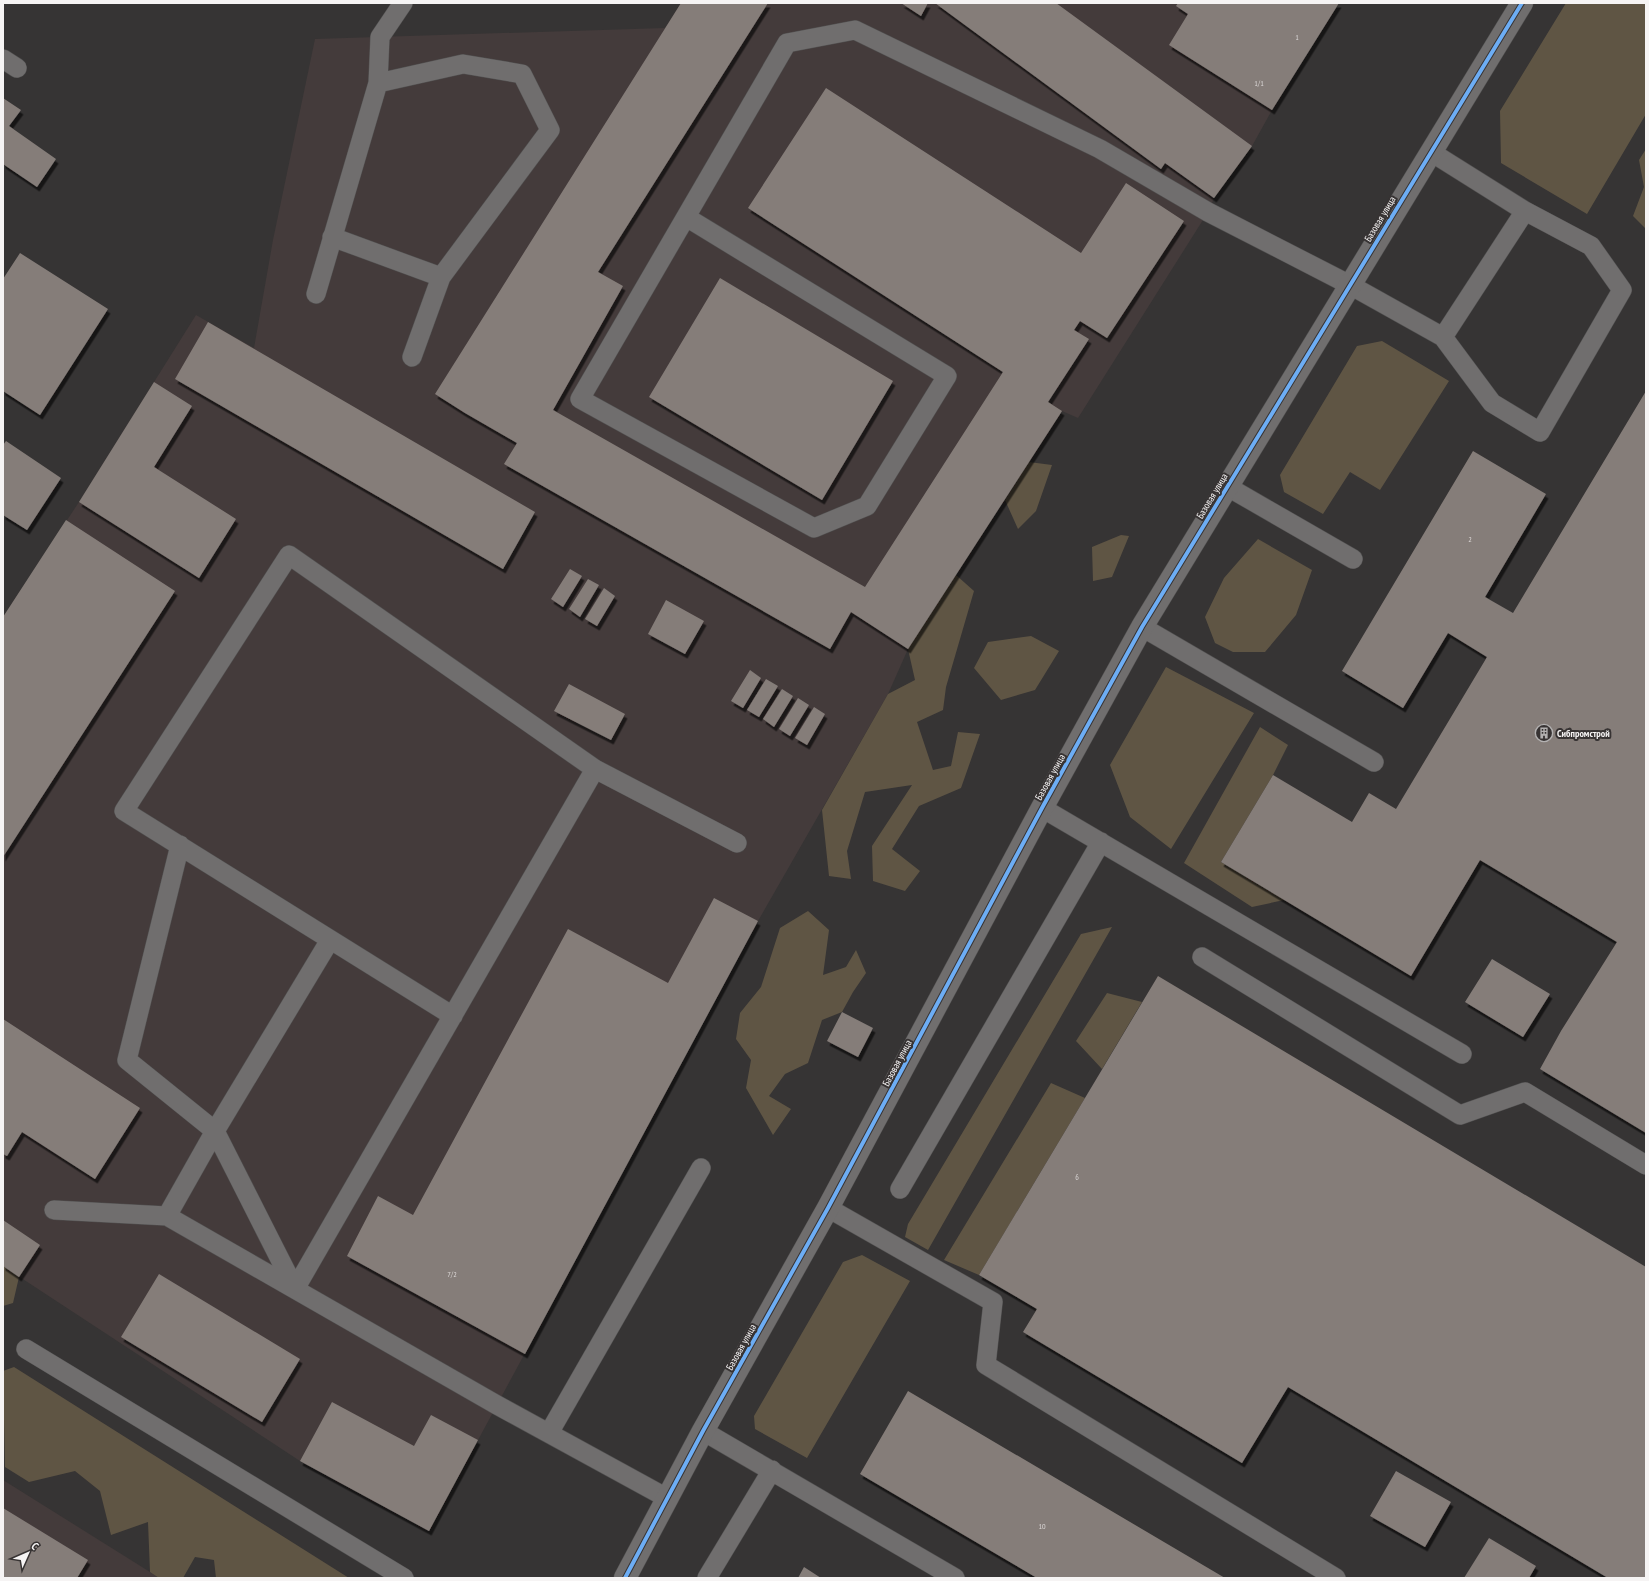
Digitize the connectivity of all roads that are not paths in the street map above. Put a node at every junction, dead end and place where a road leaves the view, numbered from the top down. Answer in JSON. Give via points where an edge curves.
{"nodes":[{"id":1,"x":403,"y":3,"type":"edge"},
{"id":2,"x":1522,"y":3,"type":"edge"},
{"id":3,"x":378,"y":83,"type":"junction"},
{"id":4,"x":1431,"y":152,"type":"junction"},
{"id":5,"x":1524,"y":211,"type":"junction"},
{"id":6,"x":686,"y":217,"type":"junction"},
{"id":7,"x":332,"y":237,"type":"junction"},
{"id":8,"x":441,"y":277,"type":"junction"},
{"id":9,"x":1350,"y":285,"type":"junction"},
{"id":10,"x":316,"y":294,"type":"dead end"},
{"id":11,"x":1444,"y":337,"type":"junction"},
{"id":12,"x":412,"y":357,"type":"dead end"},
{"id":13,"x":1228,"y":486,"type":"junction"},
{"id":14,"x":1353,"y":559,"type":"dead end"},
{"id":15,"x":1142,"y":627,"type":"junction"},
{"id":16,"x":1374,"y":762,"type":"dead end"},
{"id":17,"x":595,"y":769,"type":"junction"},
{"id":18,"x":1042,"y":808,"type":"junction"},
{"id":19,"x":1101,"y":842,"type":"junction"},
{"id":20,"x":737,"y":843,"type":"dead end"},
{"id":21,"x":180,"y":845,"type":"junction"},
{"id":22,"x":330,"y":940,"type":"junction"},
{"id":23,"x":1202,"y":957,"type":"dead end"},
{"id":24,"x":453,"y":1016,"type":"junction"},
{"id":25,"x":1462,"y":1054,"type":"dead end"},
{"id":26,"x":215,"y":1131,"type":"junction"},
{"id":27,"x":1646,"y":1165,"type":"edge"},
{"id":28,"x":701,"y":1168,"type":"dead end"},
{"id":29,"x":900,"y":1189,"type":"dead end"},
{"id":30,"x":828,"y":1208,"type":"junction"},
{"id":31,"x":54,"y":1210,"type":"dead end"},
{"id":32,"x":167,"y":1216,"type":"junction"},
{"id":33,"x":295,"y":1289,"type":"junction"},
{"id":34,"x":26,"y":1348,"type":"dead end"},
{"id":35,"x":703,"y":1430,"type":"junction"},
{"id":36,"x":549,"y":1433,"type":"junction"},
{"id":37,"x":772,"y":1470,"type":"junction"},
{"id":38,"x":667,"y":1498,"type":"junction"},
{"id":39,"x":404,"y":1578,"type":"edge"},
{"id":40,"x":625,"y":1578,"type":"edge"},
{"id":41,"x":707,"y":1578,"type":"edge"},
{"id":42,"x":955,"y":1578,"type":"edge"},
{"id":43,"x":1336,"y":1578,"type":"edge"}],
"edges":[{"from":1,"to":3,"type":"lane","via":[[380,37]]},
{"from":2,"to":4,"type":"street","name":"Базовая улица"},
{"from":3,"to":7,"type":"lane"},
{"from":3,"to":8,"type":"lane","via":[[462,64],[522,74],[550,130]]},
{"from":4,"to":5,"type":"lane"},
{"from":4,"to":9,"type":"street","name":"Базовая улица"},
{"from":5,"to":11,"type":"lane"},
{"from":5,"to":11,"type":"lane","via":[[1591,246],[1622,290],[1540,432],[1492,403]]},
{"from":6,"to":6,"type":"lane","via":[[580,399],[814,528],[867,506],[947,376]]},
{"from":6,"to":9,"type":"lane","via":[[787,43],[855,30],[1100,149],[1208,212]]},
{"from":7,"to":8,"type":"lane"},
{"from":7,"to":10,"type":"lane"},
{"from":8,"to":12,"type":"lane"},
{"from":9,"to":11,"type":"lane"},
{"from":9,"to":13,"type":"street","name":"Базовая улица"},
{"from":13,"to":14,"type":"lane"},
{"from":13,"to":15,"type":"street","name":"Базовая улица"},
{"from":15,"to":16,"type":"lane"},
{"from":15,"to":18,"type":"street","name":"Базовая улица"},
{"from":17,"to":20,"type":"lane"},
{"from":17,"to":21,"type":"lane","via":[[289,555],[124,811]]},
{"from":17,"to":24,"type":"lane"},
{"from":18,"to":19,"type":"lane"},
{"from":18,"to":30,"type":"street","name":"Базовая улица"},
{"from":19,"to":25,"type":"lane"},
{"from":19,"to":29,"type":"lane"},
{"from":21,"to":22,"type":"lane"},
{"from":21,"to":26,"type":"lane","via":[[127,1060]]},
{"from":22,"to":24,"type":"lane"},
{"from":22,"to":26,"type":"lane"},
{"from":23,"to":27,"type":"lane","via":[[1460,1115],[1525,1092]]},
{"from":24,"to":33,"type":"lane"},
{"from":26,"to":32,"type":"lane"},
{"from":26,"to":33,"type":"lane"},
{"from":28,"to":36,"type":"lane"},
{"from":30,"to":35,"type":"street","name":"Базовая улица"},
{"from":30,"to":43,"type":"lane","via":[[992,1302],[986,1365]]},
{"from":31,"to":32,"type":"lane"},
{"from":32,"to":33,"type":"lane"},
{"from":33,"to":36,"type":"lane"},
{"from":34,"to":39,"type":"lane"},
{"from":35,"to":37,"type":"lane"},
{"from":35,"to":38,"type":"street","name":"Базовая улица"},
{"from":36,"to":38,"type":"lane"},
{"from":37,"to":41,"type":"lane"},
{"from":37,"to":42,"type":"lane"},
{"from":38,"to":40,"type":"street","name":"Базовая улица"}]}
